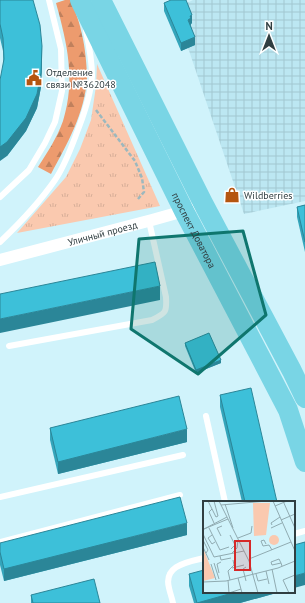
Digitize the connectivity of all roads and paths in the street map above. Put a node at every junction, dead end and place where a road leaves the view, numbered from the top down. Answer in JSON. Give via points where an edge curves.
{"nodes":[{"id":1,"x":49,"y":0,"type":"edge"},
{"id":2,"x":79,"y":0,"type":"edge"},
{"id":3,"x":101,"y":0,"type":"edge"},
{"id":4,"x":96,"y":110,"type":"dead end"},
{"id":5,"x":0,"y":197,"type":"edge"},
{"id":6,"x":138,"y":198,"type":"dead end"},
{"id":7,"x":203,"y":203,"type":"junction"},
{"id":8,"x":184,"y":211,"type":"junction"},
{"id":9,"x":149,"y":221,"type":"junction"},
{"id":10,"x":0,"y":242,"type":"edge"},
{"id":11,"x":0,"y":260,"type":"edge"},
{"id":12,"x":9,"y":346,"type":"dead end"},
{"id":13,"x":298,"y":368,"type":"edge"},
{"id":14,"x":305,"y":398,"type":"edge"},
{"id":15,"x":206,"y":416,"type":"dead end"},
{"id":16,"x":183,"y":455,"type":"dead end"},
{"id":17,"x":305,"y":462,"type":"edge"},
{"id":18,"x":180,"y":495,"type":"dead end"},
{"id":19,"x":0,"y":497,"type":"edge"},
{"id":20,"x":225,"y":501,"type":"edge"},
{"id":21,"x":305,"y":531,"type":"edge"},
{"id":22,"x":295,"y":534,"type":"edge"},
{"id":23,"x":0,"y":542,"type":"edge"},
{"id":24,"x":203,"y":558,"type":"edge"},
{"id":25,"x":173,"y":603,"type":"edge"}],
"edges":[{"from":1,"to":5,"type":"lane","via":[[61,49],[62,90],[55,122],[29,170]]},
{"from":2,"to":8,"type":"main road","name":"проспект Доватора"},
{"from":2,"to":10,"type":"lane","via":[[90,46],[92,76],[84,115],[55,179],[20,223]]},
{"from":3,"to":7,"type":"main road","name":"проспект Доватора"},
{"from":4,"to":6,"type":"path","via":[[135,161],[144,192]]},
{"from":7,"to":8,"type":"street","name":"Уличный проезд"},
{"from":7,"to":13,"type":"main road","name":"проспект Доватора"},
{"from":8,"to":9,"type":"street","name":"Уличный проезд"},
{"from":8,"to":17,"type":"main road","name":"проспект Доватора","via":[[288,410]]},
{"from":9,"to":11,"type":"street","name":"Уличный проезд"},
{"from":9,"to":12,"type":"lane","via":[[166,297],[167,308],[163,315],[152,320]]},
{"from":13,"to":14,"type":"main road","name":"проспект Доватора"},
{"from":15,"to":20,"type":"lane"},
{"from":16,"to":19,"type":"lane"},
{"from":18,"to":23,"type":"lane"},
{"from":21,"to":22,"type":"lane"},
{"from":24,"to":25,"type":"lane","via":[[178,565],[172,570],[168,586]]}]}
